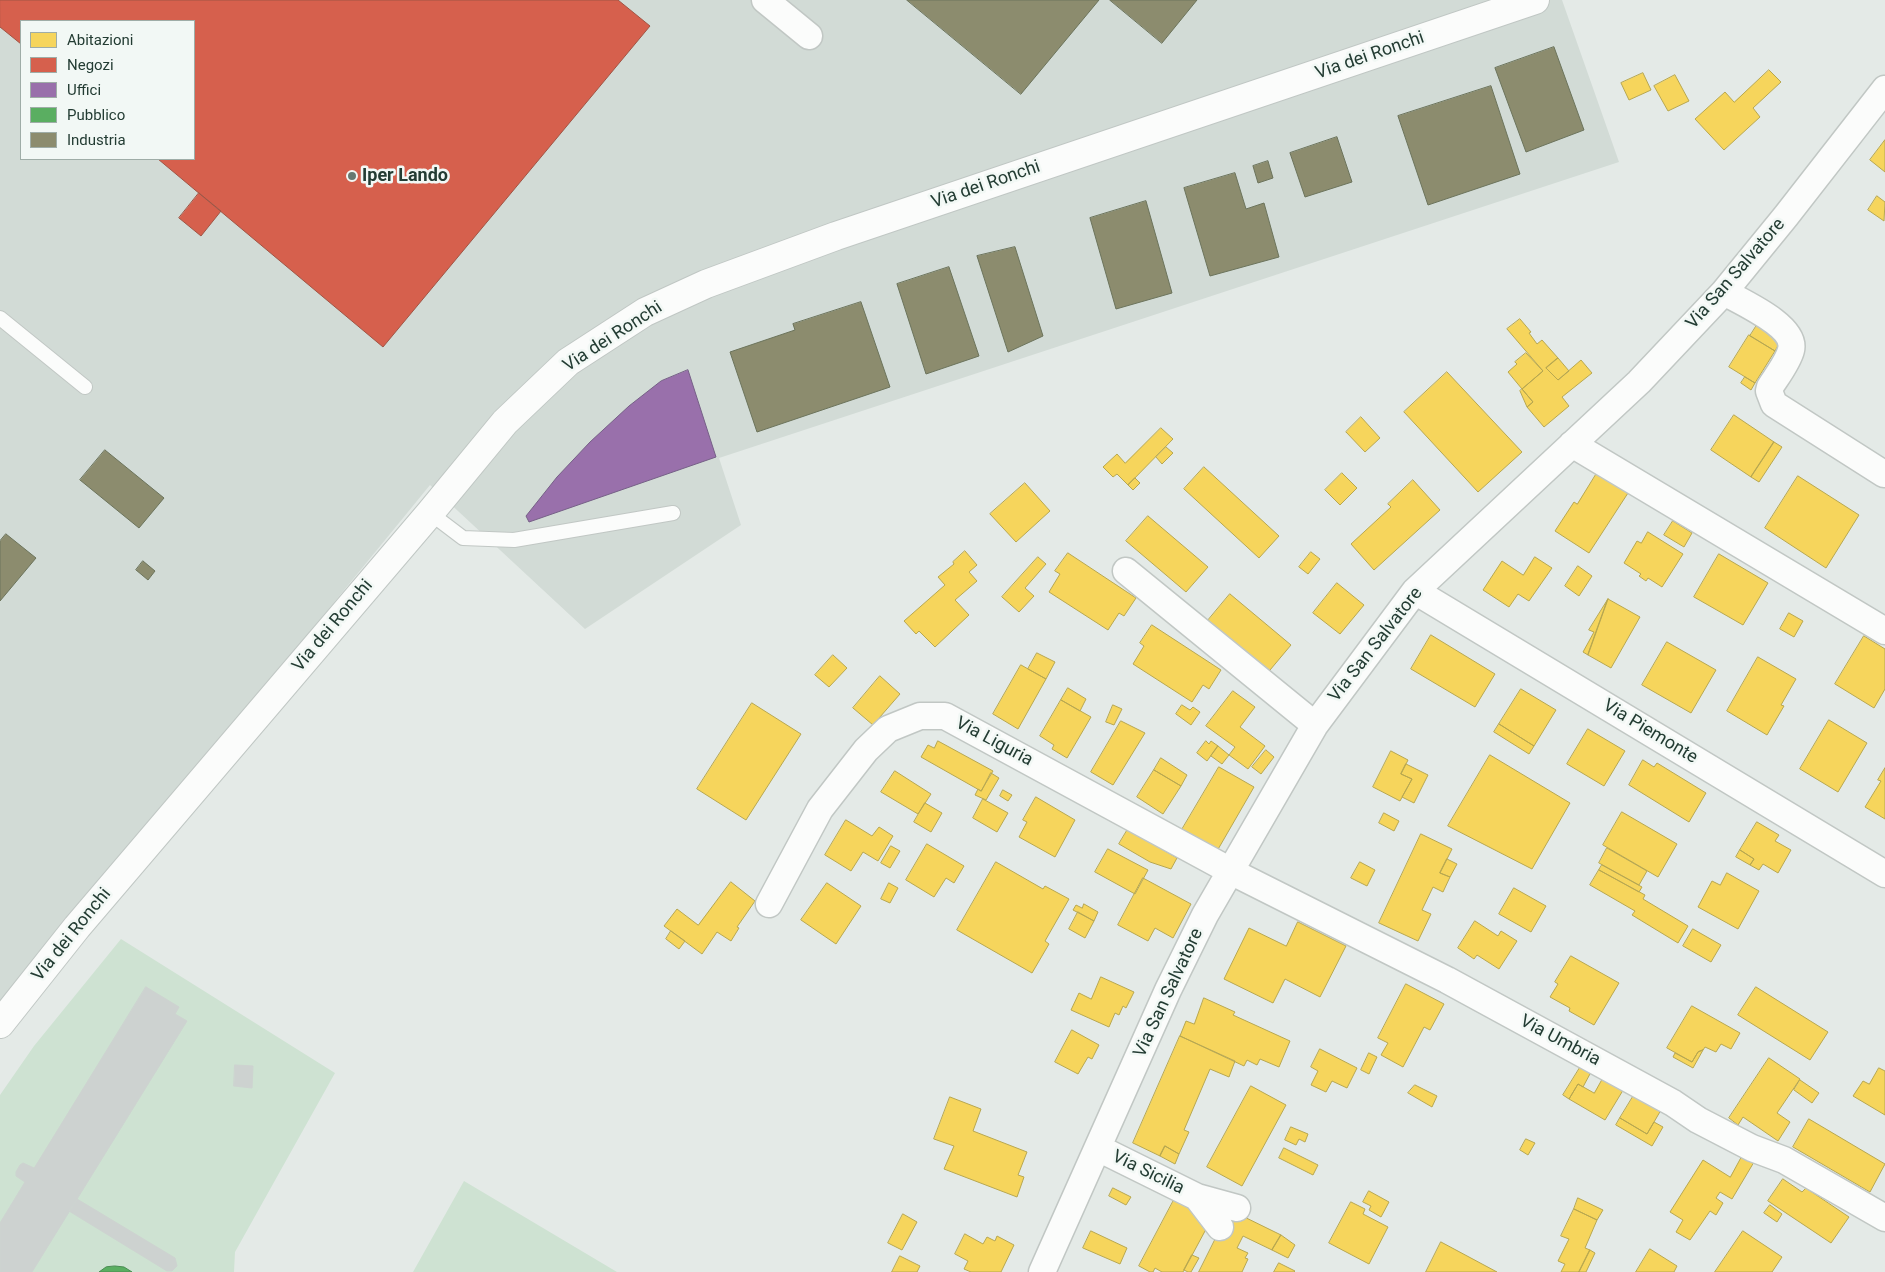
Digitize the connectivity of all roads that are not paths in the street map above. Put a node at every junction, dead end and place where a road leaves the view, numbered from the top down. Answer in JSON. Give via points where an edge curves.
{"nodes":[{"id":1,"x":765,"y":0,"type":"edge"},
{"id":2,"x":1535,"y":0,"type":"edge"},
{"id":3,"x":808,"y":36,"type":"dead end"},
{"id":4,"x":1885,"y":89,"type":"edge"},
{"id":5,"x":1724,"y":292,"type":"junction"},
{"id":6,"x":0,"y":318,"type":"edge"},
{"id":7,"x":85,"y":387,"type":"dead end"},
{"id":8,"x":1572,"y":444,"type":"junction"},
{"id":9,"x":1884,"y":474,"type":"edge"},
{"id":10,"x":430,"y":513,"type":"junction"},
{"id":11,"x":673,"y":513,"type":"dead end"},
{"id":12,"x":1126,"y":571,"type":"dead end"},
{"id":13,"x":1415,"y":591,"type":"junction"},
{"id":14,"x":1885,"y":630,"type":"edge"},
{"id":15,"x":1315,"y":725,"type":"junction"},
{"id":16,"x":1230,"y":871,"type":"junction"},
{"id":17,"x":1885,"y":874,"type":"edge"},
{"id":18,"x":769,"y":904,"type":"dead end"},
{"id":19,"x":0,"y":1024,"type":"edge"},
{"id":20,"x":1098,"y":1148,"type":"junction"},
{"id":21,"x":1229,"y":1218,"type":"dead end"},
{"id":22,"x":1885,"y":1218,"type":"edge"},
{"id":23,"x":1042,"y":1272,"type":"edge"}],
"edges":[{"from":1,"to":3,"type":"street"},
{"from":2,"to":10,"type":"street","name":"Via dei Ronchi","via":[[836,236],[706,284],[645,312],[568,362],[505,422]]},
{"from":4,"to":5,"type":"street","name":"Via San Salvatore"},
{"from":5,"to":8,"type":"street","name":"Via San Salvatore","via":[[1639,382]]},
{"from":5,"to":9,"type":"street","via":[[1781,325],[1792,342],[1791,350],[1770,387],[1770,398],[1774,404]]},
{"from":6,"to":7,"type":"lane"},
{"from":8,"to":13,"type":"street","name":"Via San Salvatore"},
{"from":8,"to":14,"type":"street"},
{"from":10,"to":11,"type":"lane","via":[[463,538],[514,540]]},
{"from":10,"to":19,"type":"street","name":"Via dei Ronchi","via":[[90,911]]},
{"from":12,"to":15,"type":"street"},
{"from":13,"to":15,"type":"street","name":"Via San Salvatore"},
{"from":13,"to":17,"type":"street","name":"Via Piemonte"},
{"from":15,"to":16,"type":"street","name":"Via San Salvatore"},
{"from":16,"to":18,"type":"street","name":"Via Liguria","via":[[974,730],[945,716],[920,716],[888,730],[866,750],[820,809]]},
{"from":16,"to":20,"type":"street","name":"Via San Salvatore","via":[[1168,990]]},
{"from":16,"to":22,"type":"street","name":"Via Umbria","via":[[1447,980],[1673,1102],[1705,1124],[1784,1160]]},
{"from":20,"to":21,"type":"street","name":"Via Sicilia","via":[[1197,1197]]},
{"from":20,"to":23,"type":"street","name":"Via San Salvatore"}]}
